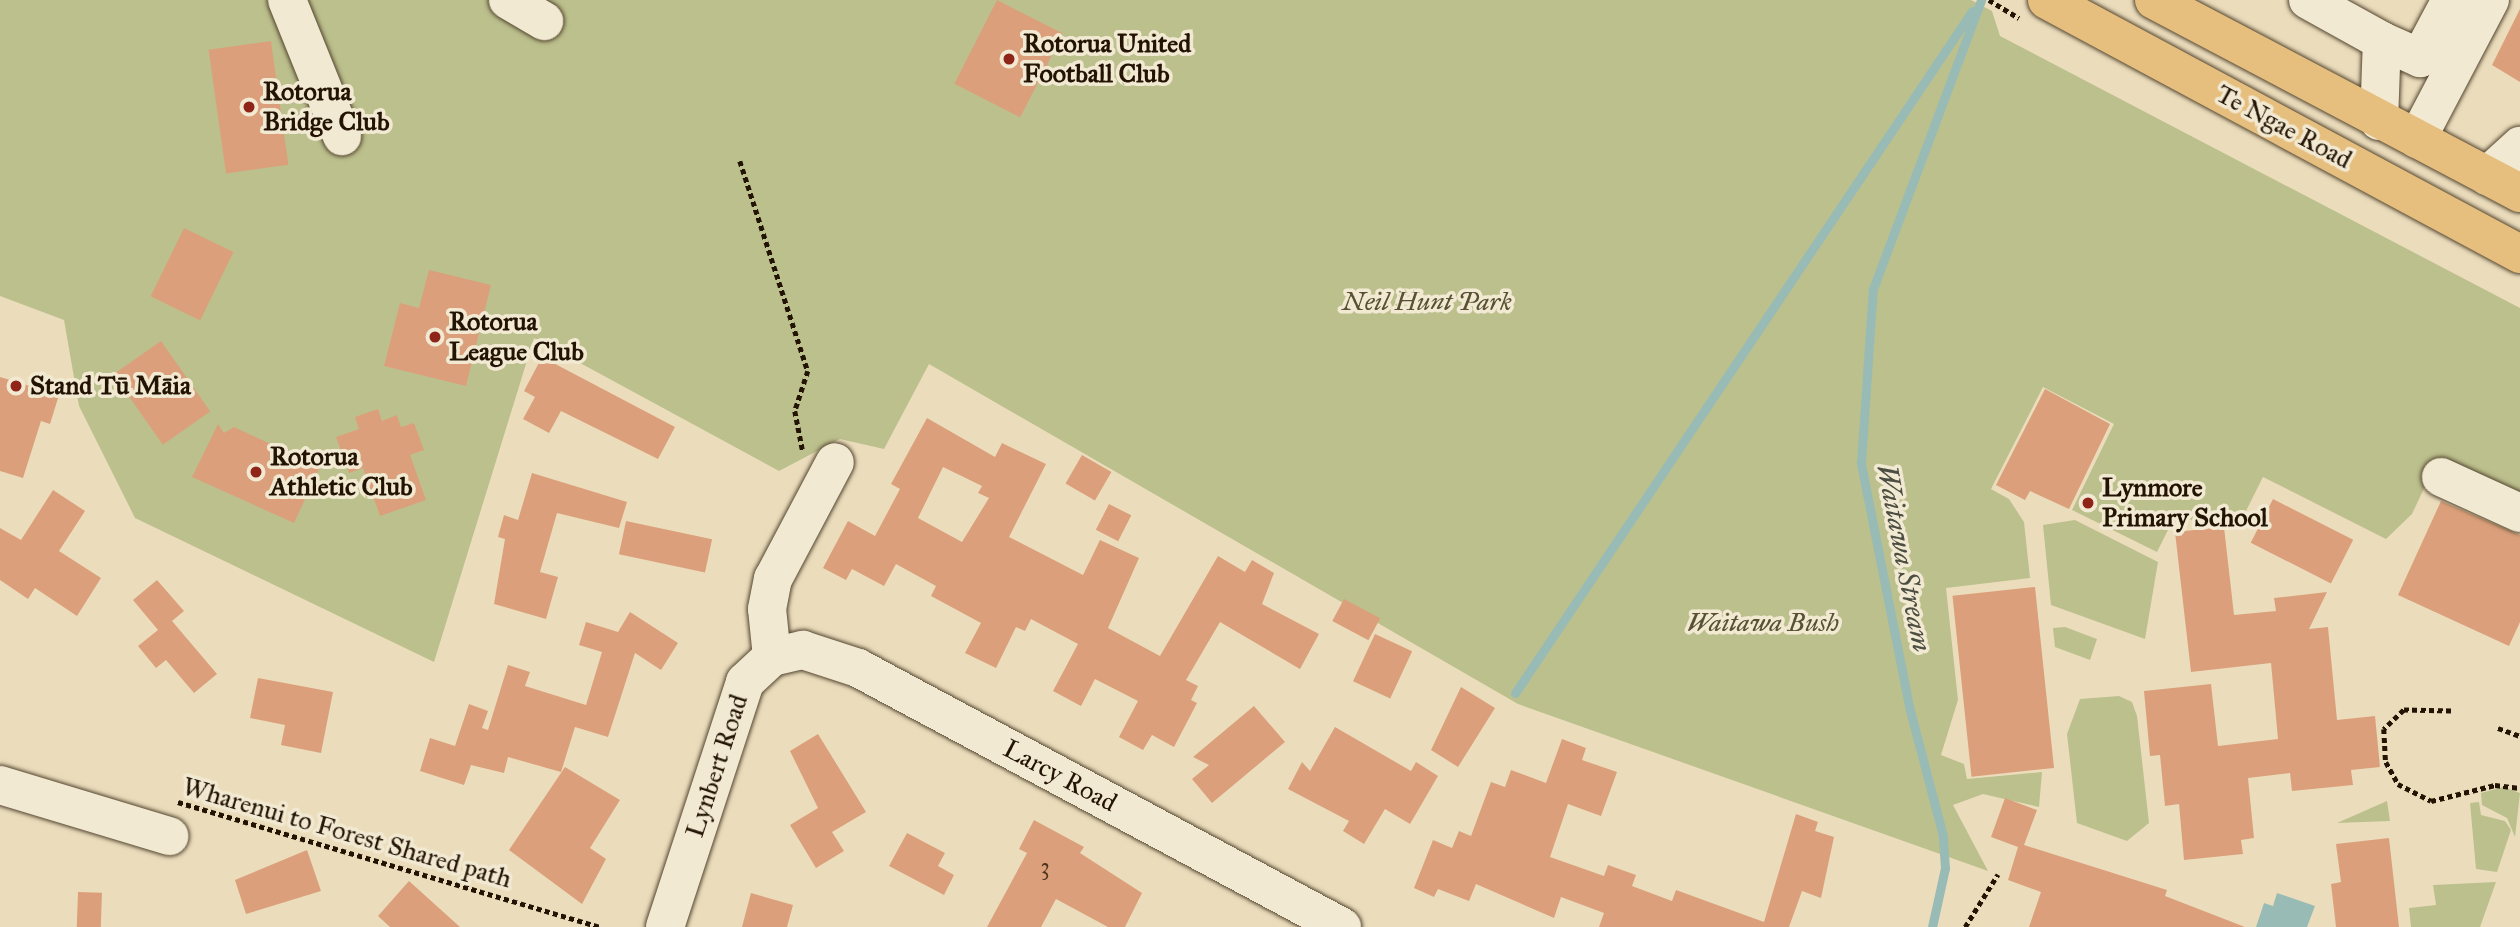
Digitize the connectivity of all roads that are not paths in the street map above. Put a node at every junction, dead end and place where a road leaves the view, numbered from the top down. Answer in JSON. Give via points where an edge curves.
{"nodes":[{"id":1,"x":287,"y":0,"type":"edge"},
{"id":2,"x":508,"y":0,"type":"edge"},
{"id":3,"x":2047,"y":0,"type":"edge"},
{"id":4,"x":2308,"y":0,"type":"edge"},
{"id":5,"x":2451,"y":0,"type":"edge"},
{"id":6,"x":2490,"y":0,"type":"edge"},
{"id":7,"x":2170,"y":3,"type":"edge"},
{"id":8,"x":544,"y":21,"type":"dead end"},
{"id":9,"x":2382,"y":41,"type":"junction"},
{"id":10,"x":2379,"y":121,"type":"junction"},
{"id":11,"x":342,"y":136,"type":"dead end"},
{"id":12,"x":2417,"y":139,"type":"junction"},
{"id":13,"x":2520,"y":146,"type":"edge"},
{"id":14,"x":2503,"y":184,"type":"edge"},
{"id":15,"x":2520,"y":254,"type":"edge"},
{"id":16,"x":819,"y":460,"type":"road end"},
{"id":17,"x":2441,"y":477,"type":"dead end"},
{"id":18,"x":2520,"y":513,"type":"edge"},
{"id":19,"x":772,"y":657,"type":"junction"},
{"id":20,"x":0,"y":785,"type":"edge"},
{"id":21,"x":166,"y":818,"type":"road end"},
{"id":22,"x":665,"y":927,"type":"edge"},
{"id":23,"x":1342,"y":927,"type":"edge"}],
"edges":[{"from":1,"to":11,"type":"street"},
{"from":2,"to":8,"type":"street"},
{"from":3,"to":15,"type":"highway","name":"Te Ngae Road"},
{"from":4,"to":9,"type":"street"},
{"from":5,"to":9,"type":"street","via":[[2420,58]]},
{"from":6,"to":12,"type":"street"},
{"from":7,"to":10,"type":"highway","name":"Te Ngae Road"},
{"from":9,"to":10,"type":"street"},
{"from":10,"to":12,"type":"highway","name":"Te Ngae Road"},
{"from":12,"to":14,"type":"highway","name":"Te Ngae Road"},
{"from":13,"to":14,"type":"street"},
{"from":16,"to":19,"type":"street","via":[[773,579],[767,609]]},
{"from":17,"to":18,"type":"street"},
{"from":19,"to":22,"type":"street","name":"Lynbert Road","via":[[745,682],[732,711]]},
{"from":19,"to":23,"type":"street","name":"Larcy Road","via":[[803,650],[848,663]]},
{"from":20,"to":21,"type":"street"}]}
